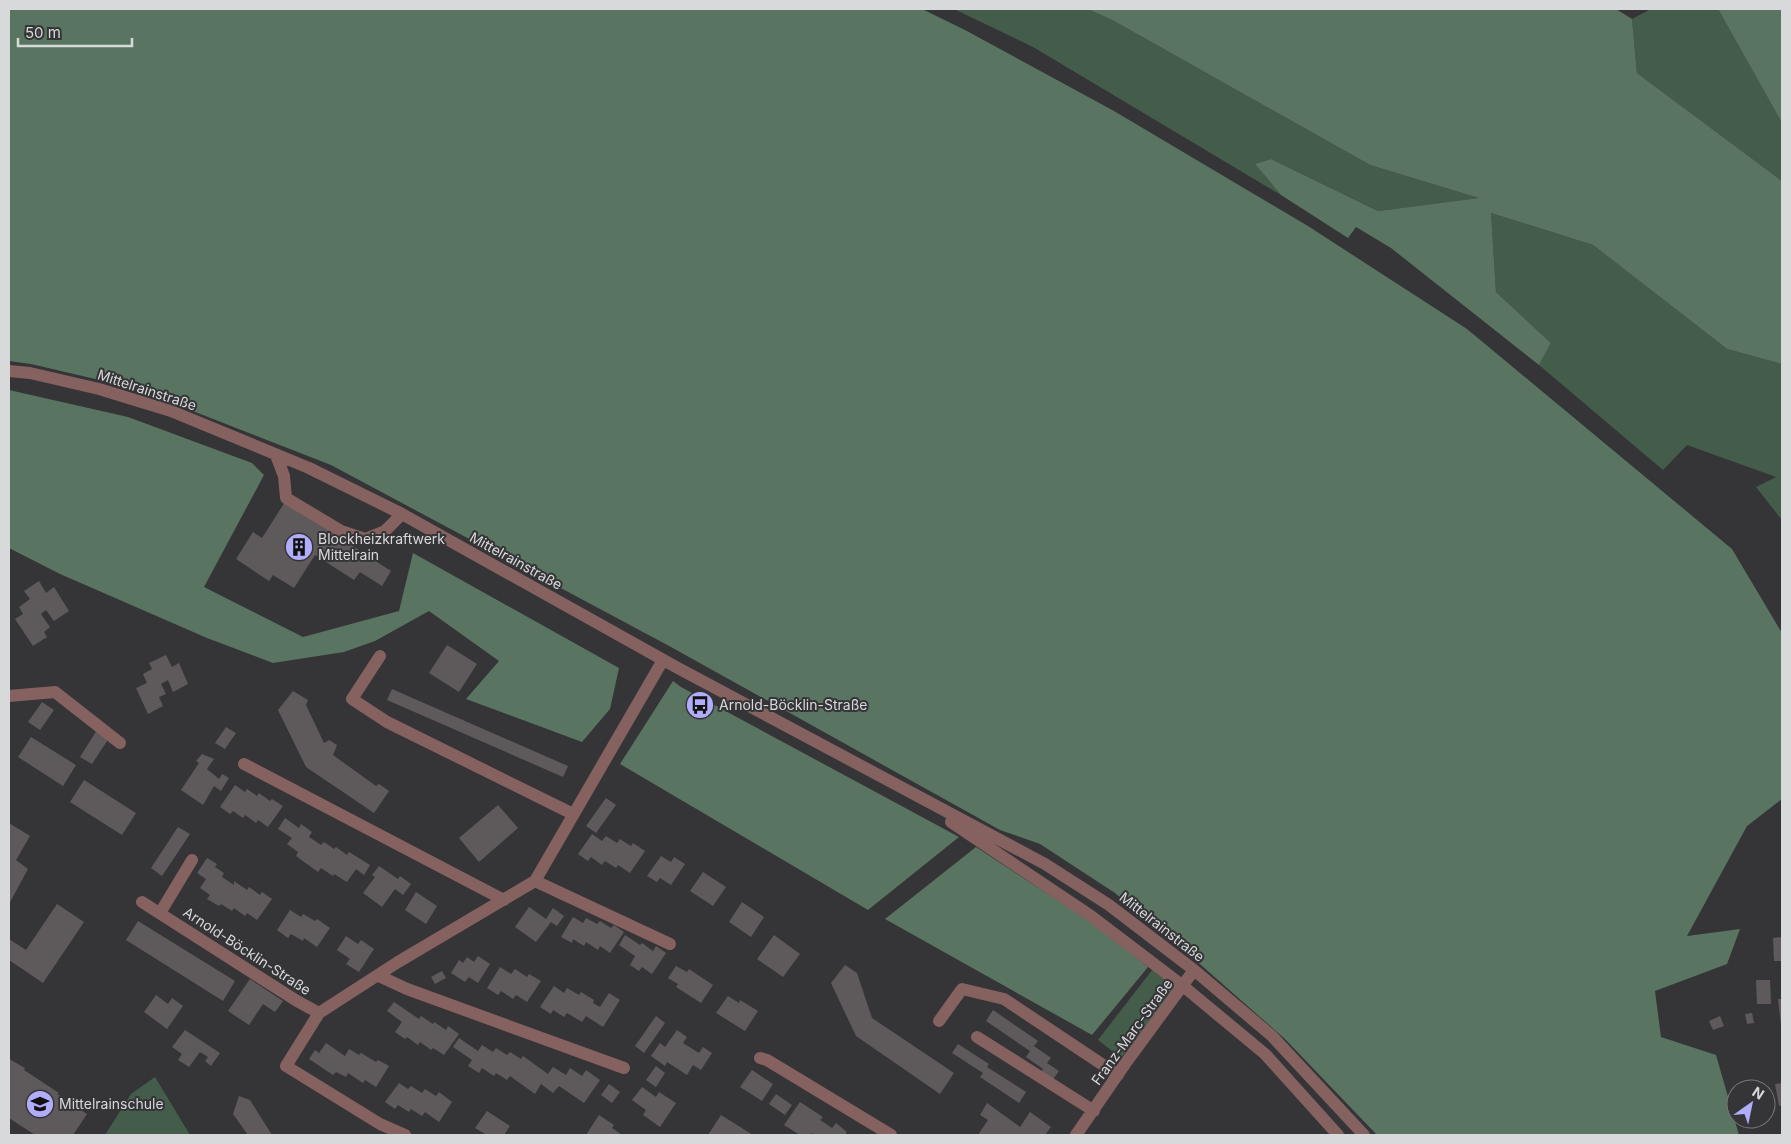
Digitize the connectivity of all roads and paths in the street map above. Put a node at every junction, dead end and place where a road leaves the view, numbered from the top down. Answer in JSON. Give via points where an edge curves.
{"nodes":[{"id":1,"x":9,"y":371,"type":"edge"},
{"id":2,"x":276,"y":455,"type":"junction"},
{"id":3,"x":402,"y":514,"type":"junction"},
{"id":4,"x":380,"y":656,"type":"dead end"},
{"id":5,"x":663,"y":660,"type":"junction"},
{"id":6,"x":9,"y":696,"type":"edge"},
{"id":7,"x":120,"y":743,"type":"dead end"},
{"id":8,"x":244,"y":764,"type":"dead end"},
{"id":9,"x":906,"y":791,"type":"junction"},
{"id":10,"x":573,"y":814,"type":"junction"},
{"id":11,"x":192,"y":860,"type":"dead end"},
{"id":12,"x":535,"y":881,"type":"junction"},
{"id":13,"x":504,"y":900,"type":"junction"},
{"id":14,"x":142,"y":902,"type":"dead end"},
{"id":15,"x":160,"y":913,"type":"junction"},
{"id":16,"x":670,"y":944,"type":"dead end"},
{"id":17,"x":1194,"y":970,"type":"junction"},
{"id":18,"x":379,"y":976,"type":"junction"},
{"id":19,"x":1183,"y":986,"type":"junction"},
{"id":20,"x":318,"y":1013,"type":"junction"},
{"id":21,"x":939,"y":1021,"type":"dead end"},
{"id":22,"x":977,"y":1037,"type":"dead end"},
{"id":23,"x":760,"y":1058,"type":"dead end"},
{"id":24,"x":624,"y":1068,"type":"dead end"},
{"id":25,"x":1118,"y":1075,"type":"junction"},
{"id":26,"x":1094,"y":1111,"type":"junction"},
{"id":27,"x":405,"y":1135,"type":"edge"},
{"id":28,"x":891,"y":1135,"type":"edge"},
{"id":29,"x":1076,"y":1135,"type":"edge"},
{"id":30,"x":1338,"y":1135,"type":"edge"},
{"id":31,"x":1364,"y":1135,"type":"edge"}],
"edges":[{"from":1,"to":2,"type":"street","name":"Mittelrainstraße","via":[[99,389],[171,411]]},
{"from":2,"to":3,"type":"street","name":"Mittelrainstraße"},
{"from":2,"to":3,"type":"street","via":[[284,476],[286,498],[341,531],[365,539],[385,531]]},
{"from":3,"to":5,"type":"street","name":"Mittelrainstraße"},
{"from":4,"to":10,"type":"street","via":[[352,699],[387,722]]},
{"from":5,"to":9,"type":"street","name":"Mittelrainstraße"},
{"from":5,"to":10,"type":"street","name":"Arnold-Böcklin-Straße"},
{"from":6,"to":7,"type":"street","via":[[55,692]]},
{"from":8,"to":13,"type":"street"},
{"from":9,"to":17,"type":"street","name":"Mittelrainstraße","via":[[1045,864],[1110,905]]},
{"from":9,"to":19,"type":"street","name":"Mittelrainstraße","via":[[1091,916]]},
{"from":10,"to":12,"type":"street","name":"Arnold-Böcklin-Straße"},
{"from":11,"to":15,"type":"street","name":"Arnold-Böcklin-Straße"},
{"from":12,"to":13,"type":"street","name":"Arnold-Böcklin-Straße"},
{"from":12,"to":16,"type":"street"},
{"from":13,"to":18,"type":"street","name":"Arnold-Böcklin-Straße"},
{"from":14,"to":15,"type":"street","name":"Arnold-Böcklin-Straße"},
{"from":15,"to":20,"type":"street","name":"Arnold-Böcklin-Straße"},
{"from":17,"to":19,"type":"street","name":"Franz-Marc-Straße"},
{"from":17,"to":31,"type":"street","name":"Mittelrainstraße","via":[[1272,1036]]},
{"from":18,"to":20,"type":"street","name":"Arnold-Böcklin-Straße"},
{"from":18,"to":24,"type":"street"},
{"from":19,"to":25,"type":"street","name":"Franz-Marc-Straße"},
{"from":19,"to":30,"type":"street","name":"Mittelrainstraße","via":[[1265,1054]]},
{"from":20,"to":27,"type":"street","name":"Arnold-Böcklin-Straße","via":[[286,1066],[380,1124]]},
{"from":21,"to":25,"type":"street","via":[[962,989],[1004,999]]},
{"from":22,"to":26,"type":"street"},
{"from":23,"to":28,"type":"street"},
{"from":25,"to":26,"type":"street","name":"Franz-Marc-Straße"},
{"from":26,"to":29,"type":"street","name":"Franz-Marc-Straße"}]}
